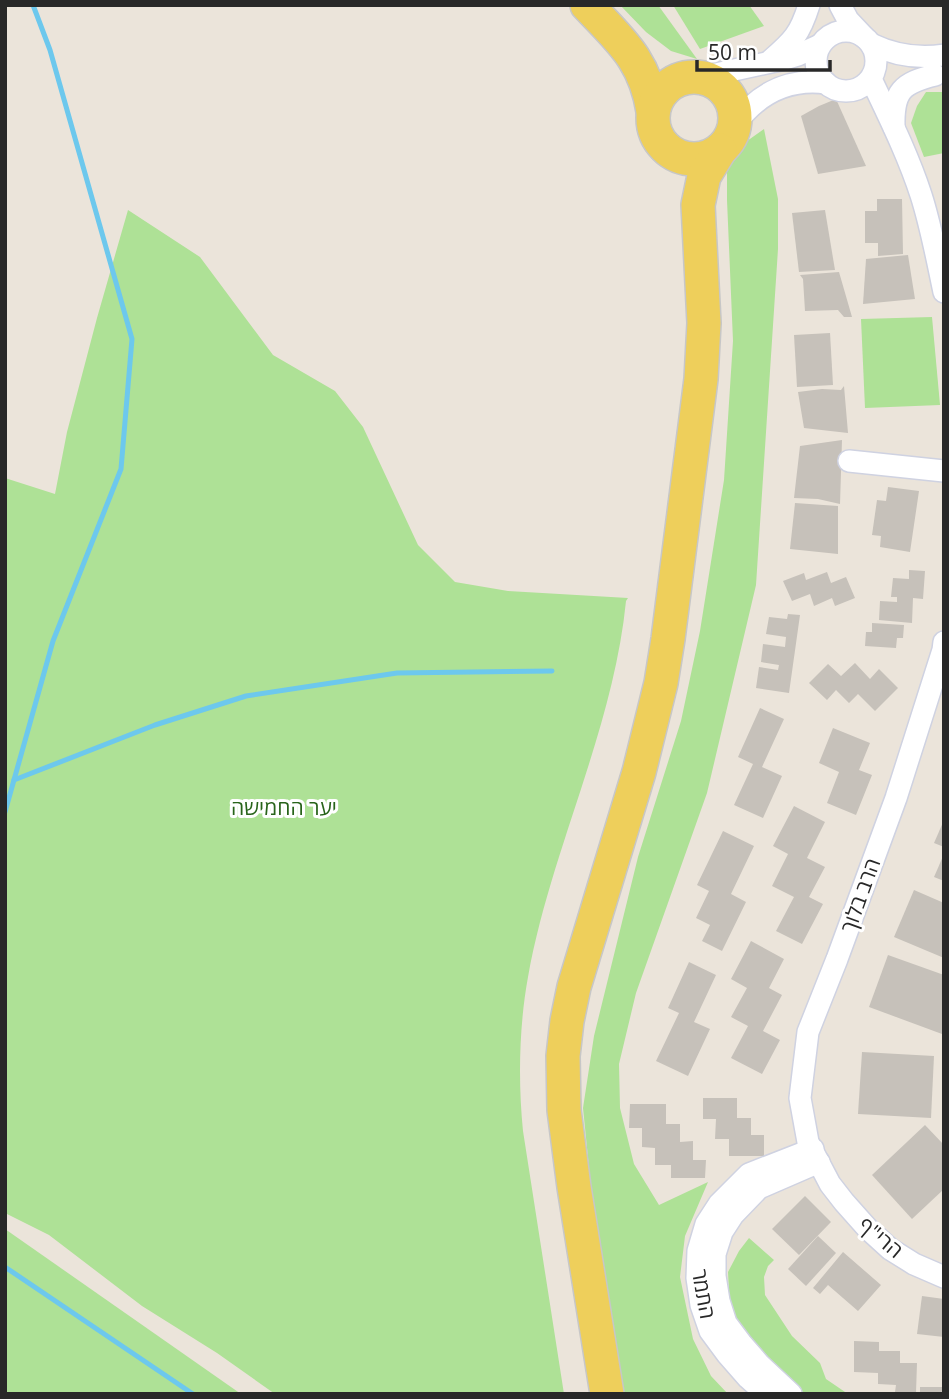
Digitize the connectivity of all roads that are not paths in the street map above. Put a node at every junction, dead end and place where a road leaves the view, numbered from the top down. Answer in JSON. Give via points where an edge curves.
{"nodes":[{"id":1,"x":808,"y":5,"type":"edge"},
{"id":2,"x":839,"y":5,"type":"edge"},
{"id":3,"x":594,"y":13,"type":"edge"},
{"id":4,"x":828,"y":38,"type":"junction"},
{"id":5,"x":867,"y":41,"type":"junction"},
{"id":6,"x":944,"y":55,"type":"edge"},
{"id":7,"x":768,"y":62,"type":"junction"},
{"id":8,"x":873,"y":75,"type":"junction"},
{"id":9,"x":940,"y":76,"type":"edge"},
{"id":10,"x":697,"y":77,"type":"junction"},
{"id":11,"x":835,"y":87,"type":"junction"},
{"id":12,"x":653,"y":111,"type":"junction"},
{"id":13,"x":898,"y":136,"type":"junction"},
{"id":14,"x":727,"y":138,"type":"junction"},
{"id":15,"x":667,"y":149,"type":"junction"},
{"id":16,"x":699,"y":226,"type":"junction"},
{"id":17,"x":944,"y":292,"type":"edge"},
{"id":18,"x":849,"y":461,"type":"dead end"},
{"id":19,"x":944,"y":471,"type":"edge"},
{"id":20,"x":944,"y":642,"type":"edge"},
{"id":21,"x":816,"y":1156,"type":"junction"},
{"id":22,"x":830,"y":1184,"type":"joint"},
{"id":23,"x":944,"y":1277,"type":"edge"},
{"id":24,"x":607,"y":1394,"type":"edge"},
{"id":25,"x":766,"y":1394,"type":"edge"},
{"id":26,"x":791,"y":1394,"type":"edge"}],
"edges":[{"from":1,"to":7,"type":"street","via":[[791,43]]},
{"from":2,"to":4,"type":"street"},
{"from":2,"to":5,"type":"street"},
{"from":3,"to":10,"type":"main road","via":[[645,54]]},
{"from":3,"to":12,"type":"main road","via":[[639,66]]},
{"from":4,"to":5,"type":"street","via":[[846,30]]},
{"from":4,"to":7,"type":"street","via":[[799,55]]},
{"from":4,"to":11,"type":"street","via":[[816,54],[816,64],[818,74]]},
{"from":5,"to":6,"type":"street","via":[[898,54]]},
{"from":5,"to":8,"type":"street","via":[[876,58]]},
{"from":7,"to":10,"type":"street"},
{"from":8,"to":9,"type":"street"},
{"from":8,"to":11,"type":"street","via":[[855,90]]},
{"from":8,"to":13,"type":"street"},
{"from":9,"to":13,"type":"street","via":[[915,80],[899,93],[895,104]]},
{"from":10,"to":12,"type":"main road","via":[[667,86]]},
{"from":10,"to":14,"type":"main road","via":[[714,82],[731,100],[735,113]]},
{"from":11,"to":13,"type":"street","via":[[870,107]]},
{"from":11,"to":14,"type":"street","via":[[810,81],[782,87],[745,111]]},
{"from":12,"to":15,"type":"main road","via":[[653,125]]},
{"from":13,"to":17,"type":"street","via":[[922,198]]},
{"from":14,"to":15,"type":"main road","via":[[710,156],[699,159],[677,156]]},
{"from":14,"to":16,"type":"main road","via":[[704,176]]},
{"from":15,"to":16,"type":"main road","via":[[682,168]]},
{"from":16,"to":24,"type":"main road","via":[[704,323],[701,379],[661,682],[574,987],[563,1056],[564,1110],[574,1187]]},
{"from":18,"to":19,"type":"street"},
{"from":20,"to":21,"type":"street","name":"הרב בלוך","via":[[895,797],[808,1032],[800,1098],[808,1142]]},
{"from":21,"to":22,"type":"street","name":"הרב בלוך"},
{"from":21,"to":25,"type":"street","name":"התמר","via":[[749,1174],[719,1204],[706,1224],[698,1251],[701,1305],[710,1331]]},
{"from":21,"to":26,"type":"street","name":"התמר","via":[[760,1188],[733,1215],[715,1254],[717,1289],[726,1323]]},
{"from":22,"to":23,"type":"street","name":"הרי\"ף","via":[[890,1248]]}]}
